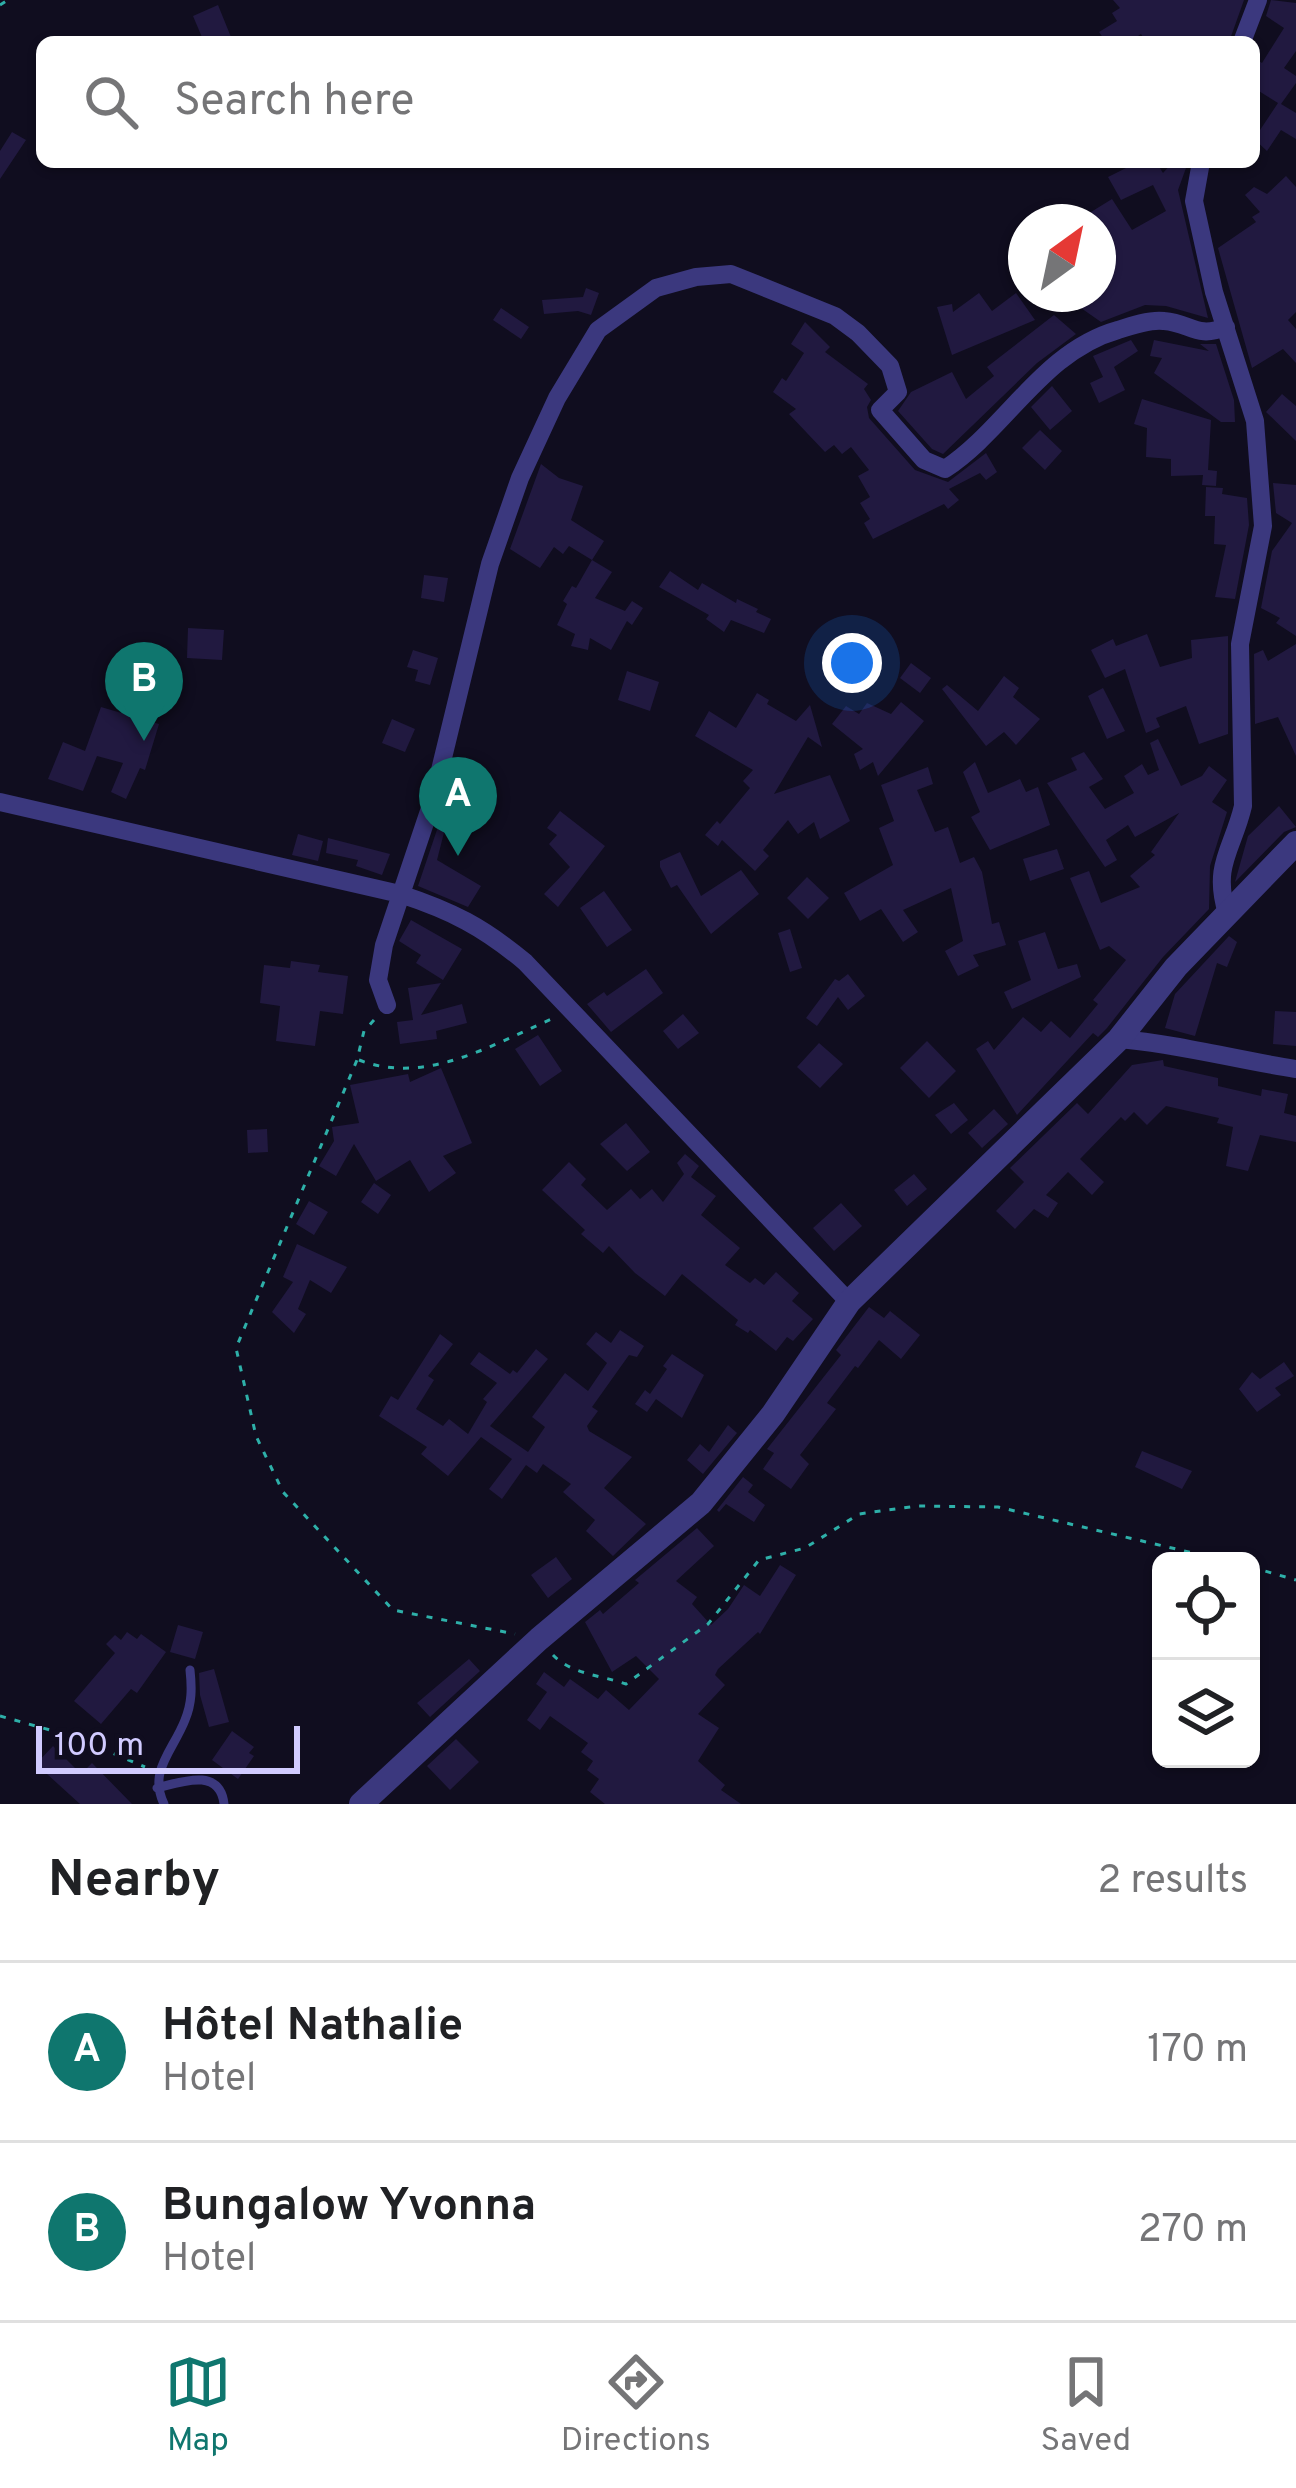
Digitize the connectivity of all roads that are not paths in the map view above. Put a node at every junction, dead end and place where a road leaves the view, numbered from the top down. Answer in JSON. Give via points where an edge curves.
{"nodes":[{"id":1,"x":1258,"y":0,"type":"edge"},
{"id":2,"x":1244,"y":36,"type":"edge"},
{"id":3,"x":1200,"y":168,"type":"edge"},
{"id":4,"x":1226,"y":327,"type":"junction"},
{"id":5,"x":0,"y":802,"type":"edge"},
{"id":6,"x":1296,"y":843,"type":"edge"},
{"id":7,"x":400,"y":894,"type":"junction"},
{"id":8,"x":1227,"y":913,"type":"junction"},
{"id":9,"x":387,"y":1005,"type":"road end"},
{"id":10,"x":1120,"y":1039,"type":"junction"},
{"id":11,"x":1296,"y":1069,"type":"edge"},
{"id":12,"x":849,"y":1302,"type":"junction"},
{"id":13,"x":190,"y":1670,"type":"dead end"},
{"id":14,"x":157,"y":1788,"type":"junction"},
{"id":15,"x":164,"y":1804,"type":"edge"},
{"id":16,"x":224,"y":1804,"type":"edge"},
{"id":17,"x":361,"y":1804,"type":"edge"}],
"edges":[{"from":1,"to":2,"type":"street"},
{"from":3,"to":4,"type":"street","via":[[1194,201]]},
{"from":4,"to":7,"type":"street","via":[[1210,334],[1162,320],[1114,330],[1069,355],[945,469],[924,460],[884,416],[880,410],[898,392],[890,366],[835,316],[731,274],[656,288],[598,330],[520,478]]},
{"from":4,"to":8,"type":"street","via":[[1256,422],[1263,526],[1240,644],[1243,806],[1220,868]]},
{"from":5,"to":7,"type":"street"},
{"from":6,"to":8,"type":"street"},
{"from":7,"to":9,"type":"street","via":[[377,980]]},
{"from":7,"to":12,"type":"street","via":[[491,934]]},
{"from":8,"to":10,"type":"street"},
{"from":10,"to":11,"type":"street"},
{"from":10,"to":12,"type":"street"},
{"from":12,"to":17,"type":"street","via":[[700,1503]]},
{"from":13,"to":14,"type":"lane","via":[[193,1693]]},
{"from":14,"to":15,"type":"lane"},
{"from":14,"to":16,"type":"lane","via":[[211,1781]]}]}
